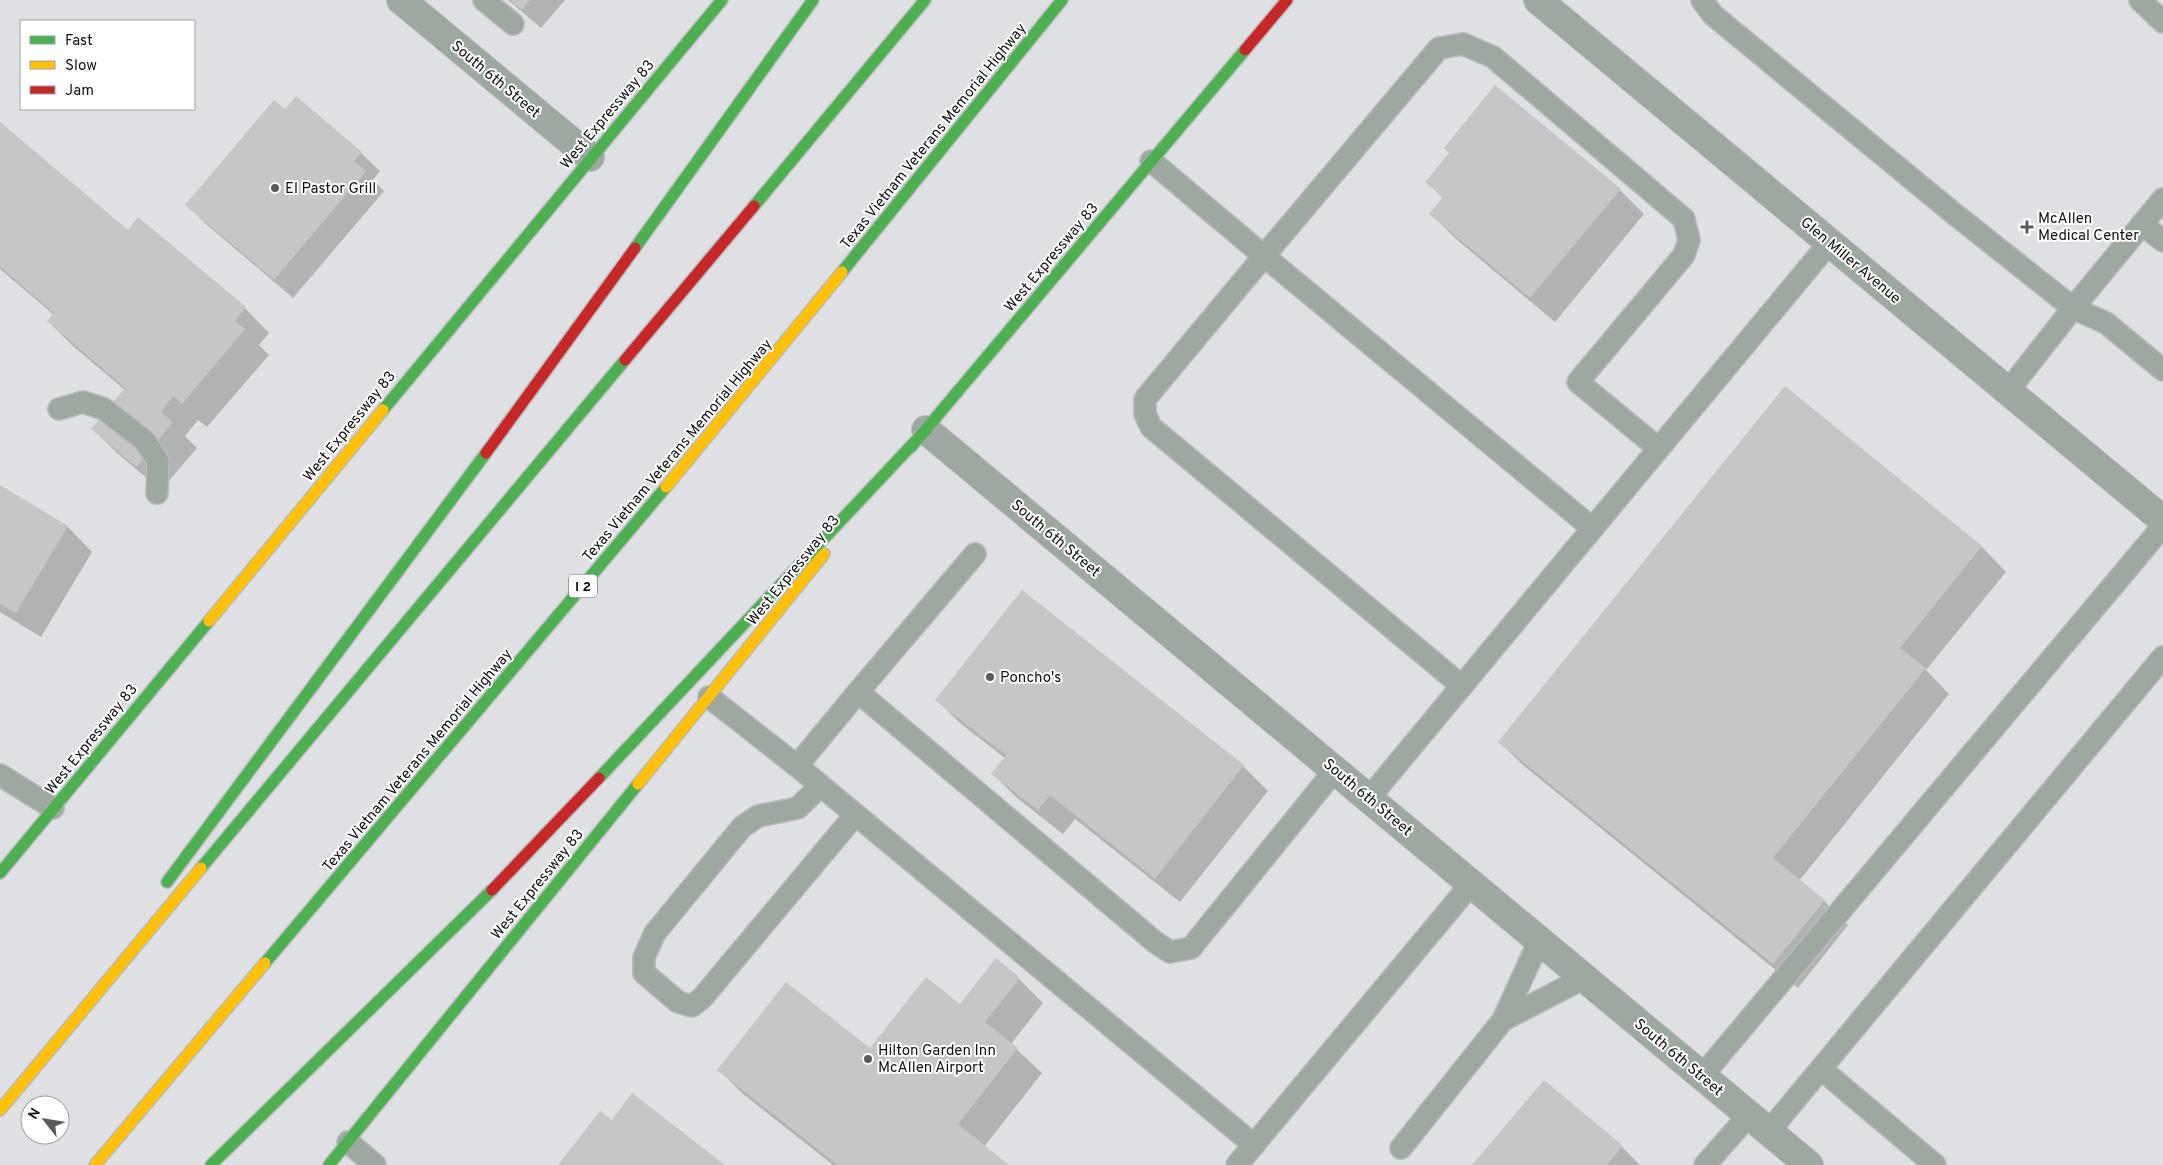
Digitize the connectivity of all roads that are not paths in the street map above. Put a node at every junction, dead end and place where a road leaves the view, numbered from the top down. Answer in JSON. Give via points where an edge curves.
{"nodes":[{"id":1,"x":401,"y":0,"type":"edge"},
{"id":2,"x":484,"y":0,"type":"edge"},
{"id":3,"x":722,"y":0,"type":"edge"},
{"id":4,"x":813,"y":0,"type":"edge"},
{"id":5,"x":925,"y":0,"type":"edge"},
{"id":6,"x":1062,"y":0,"type":"edge"},
{"id":7,"x":1287,"y":0,"type":"edge"},
{"id":8,"x":1538,"y":0,"type":"edge"},
{"id":9,"x":1702,"y":0,"type":"edge"},
{"id":10,"x":2140,"y":0,"type":"edge"},
{"id":11,"x":2163,"y":22,"type":"edge"},
{"id":12,"x":512,"y":24,"type":"dead end"},
{"id":13,"x":590,"y":158,"type":"junction"},
{"id":14,"x":1151,"y":161,"type":"junction"},
{"id":15,"x":2163,"y":199,"type":"edge"},
{"id":16,"x":2142,"y":224,"type":"junction"},
{"id":17,"x":2163,"y":241,"type":"edge"},
{"id":18,"x":1830,"y":242,"type":"junction"},
{"id":19,"x":1264,"y":256,"type":"junction"},
{"id":20,"x":2073,"y":308,"type":"junction"},
{"id":21,"x":2163,"y":370,"type":"edge"},
{"id":22,"x":2008,"y":391,"type":"junction"},
{"id":23,"x":59,"y":409,"type":"dead end"},
{"id":24,"x":926,"y":430,"type":"junction"},
{"id":25,"x":1658,"y":448,"type":"junction"},
{"id":26,"x":157,"y":493,"type":"dead end"},
{"id":27,"x":2163,"y":520,"type":"edge"},
{"id":28,"x":2163,"y":526,"type":"edge"},
{"id":29,"x":1592,"y":528,"type":"junction"},
{"id":30,"x":975,"y":554,"type":"dead end"},
{"id":31,"x":2162,"y":659,"type":"edge"},
{"id":32,"x":1462,"y":686,"type":"junction"},
{"id":33,"x":858,"y":692,"type":"junction"},
{"id":34,"x":708,"y":697,"type":"junction"},
{"id":35,"x":797,"y":766,"type":"junction"},
{"id":36,"x":1335,"y":770,"type":"junction"},
{"id":37,"x":0,"y":775,"type":"edge"},
{"id":38,"x":820,"y":786,"type":"junction"},
{"id":39,"x":1369,"y":798,"type":"junction"},
{"id":40,"x":53,"y":808,"type":"junction"},
{"id":41,"x":855,"y":815,"type":"junction"},
{"id":42,"x":0,"y":873,"type":"edge"},
{"id":43,"x":1471,"y":884,"type":"junction"},
{"id":44,"x":162,"y":888,"type":"dead end"},
{"id":45,"x":1539,"y":941,"type":"junction"},
{"id":46,"x":96,"y":976,"type":"dead end"},
{"id":47,"x":1584,"y":978,"type":"junction"},
{"id":48,"x":1503,"y":1020,"type":"junction"},
{"id":49,"x":1821,"y":1068,"type":"junction"},
{"id":50,"x":1702,"y":1076,"type":"junction"},
{"id":51,"x":0,"y":1102,"type":"edge"},
{"id":52,"x":0,"y":1110,"type":"edge"},
{"id":53,"x":1759,"y":1123,"type":"junction"},
{"id":54,"x":348,"y":1142,"type":"junction"},
{"id":55,"x":1254,"y":1144,"type":"junction"},
{"id":56,"x":1401,"y":1148,"type":"dead end"},
{"id":57,"x":95,"y":1165,"type":"edge"},
{"id":58,"x":211,"y":1165,"type":"edge"},
{"id":59,"x":329,"y":1165,"type":"edge"},
{"id":60,"x":375,"y":1165,"type":"edge"},
{"id":61,"x":1237,"y":1165,"type":"edge"},
{"id":62,"x":1705,"y":1165,"type":"edge"},
{"id":63,"x":1809,"y":1165,"type":"edge"},
{"id":64,"x":1935,"y":1165,"type":"edge"}],
"edges":[{"from":1,"to":13,"type":"street","name":"South 6th Street"},
{"from":2,"to":12,"type":"lane"},
{"from":3,"to":13,"type":"main road","name":"West Expressway 83"},
{"from":4,"to":44,"type":"main road","via":[[294,714]]},
{"from":5,"to":52,"type":"main road"},
{"from":6,"to":57,"type":"main road","name":"Texas Vietnam Veterans Memorial Highway","number":"I 2","via":[[696,452]]},
{"from":7,"to":14,"type":"main road","name":"West Expressway 83"},
{"from":8,"to":18,"type":"street","name":"Glen Miller Avenue"},
{"from":9,"to":20,"type":"lane","via":[[1718,19]]},
{"from":10,"to":11,"type":"lane"},
{"from":13,"to":40,"type":"main road","name":"West Expressway 83"},
{"from":14,"to":19,"type":"lane"},
{"from":14,"to":24,"type":"main road","name":"West Expressway 83"},
{"from":15,"to":16,"type":"lane"},
{"from":16,"to":17,"type":"lane"},
{"from":16,"to":20,"type":"lane"},
{"from":18,"to":22,"type":"street","name":"Glen Miller Avenue"},
{"from":18,"to":25,"type":"lane"},
{"from":19,"to":25,"type":"lane","via":[[1439,48],[1463,44],[1493,57],[1684,219],[1689,240],[1684,255],[1578,382]]},
{"from":19,"to":29,"type":"lane"},
{"from":19,"to":32,"type":"lane","via":[[1144,399],[1144,414],[1151,427]]},
{"from":20,"to":21,"type":"lane","via":[[2106,323]]},
{"from":20,"to":22,"type":"lane"},
{"from":22,"to":27,"type":"street","name":"Glen Miller Avenue"},
{"from":23,"to":26,"type":"lane","via":[[83,402],[104,409],[146,441],[158,461]]},
{"from":24,"to":34,"type":"main road","name":"West Expressway 83"},
{"from":24,"to":36,"type":"street","name":"South 6th Street"},
{"from":24,"to":58,"type":"main road","via":[[522,860]]},
{"from":25,"to":29,"type":"lane"},
{"from":28,"to":50,"type":"lane"},
{"from":29,"to":32,"type":"lane"},
{"from":30,"to":33,"type":"lane"},
{"from":31,"to":49,"type":"lane"},
{"from":32,"to":39,"type":"lane"},
{"from":33,"to":35,"type":"lane"},
{"from":33,"to":36,"type":"lane","via":[[1170,952],[1191,948]]},
{"from":34,"to":35,"type":"lane"},
{"from":34,"to":54,"type":"main road","name":"West Expressway 83"},
{"from":35,"to":38,"type":"lane"},
{"from":36,"to":39,"type":"street","name":"South 6th Street"},
{"from":37,"to":40,"type":"lane"},
{"from":38,"to":41,"type":"lane"},
{"from":38,"to":41,"type":"lane","via":[[798,808],[758,816],[742,827],[655,933],[644,957],[644,973],[678,1002],[692,1006],[703,997]]},
{"from":39,"to":43,"type":"street","name":"South 6th Street"},
{"from":40,"to":42,"type":"main road","name":"West Expressway 83"},
{"from":41,"to":55,"type":"lane"},
{"from":43,"to":45,"type":"street","name":"South 6th Street"},
{"from":43,"to":55,"type":"lane"},
{"from":45,"to":47,"type":"street","name":"South 6th Street"},
{"from":45,"to":48,"type":"lane"},
{"from":46,"to":51,"type":"main road"},
{"from":47,"to":48,"type":"lane"},
{"from":47,"to":50,"type":"street","name":"South 6th Street"},
{"from":48,"to":56,"type":"lane"},
{"from":49,"to":53,"type":"lane"},
{"from":49,"to":64,"type":"lane"},
{"from":50,"to":53,"type":"street","name":"South 6th Street"},
{"from":53,"to":62,"type":"lane"},
{"from":53,"to":63,"type":"street","name":"South 6th Street"},
{"from":54,"to":59,"type":"main road","name":"West Expressway 83"},
{"from":54,"to":60,"type":"lane"},
{"from":55,"to":61,"type":"lane"}]}
